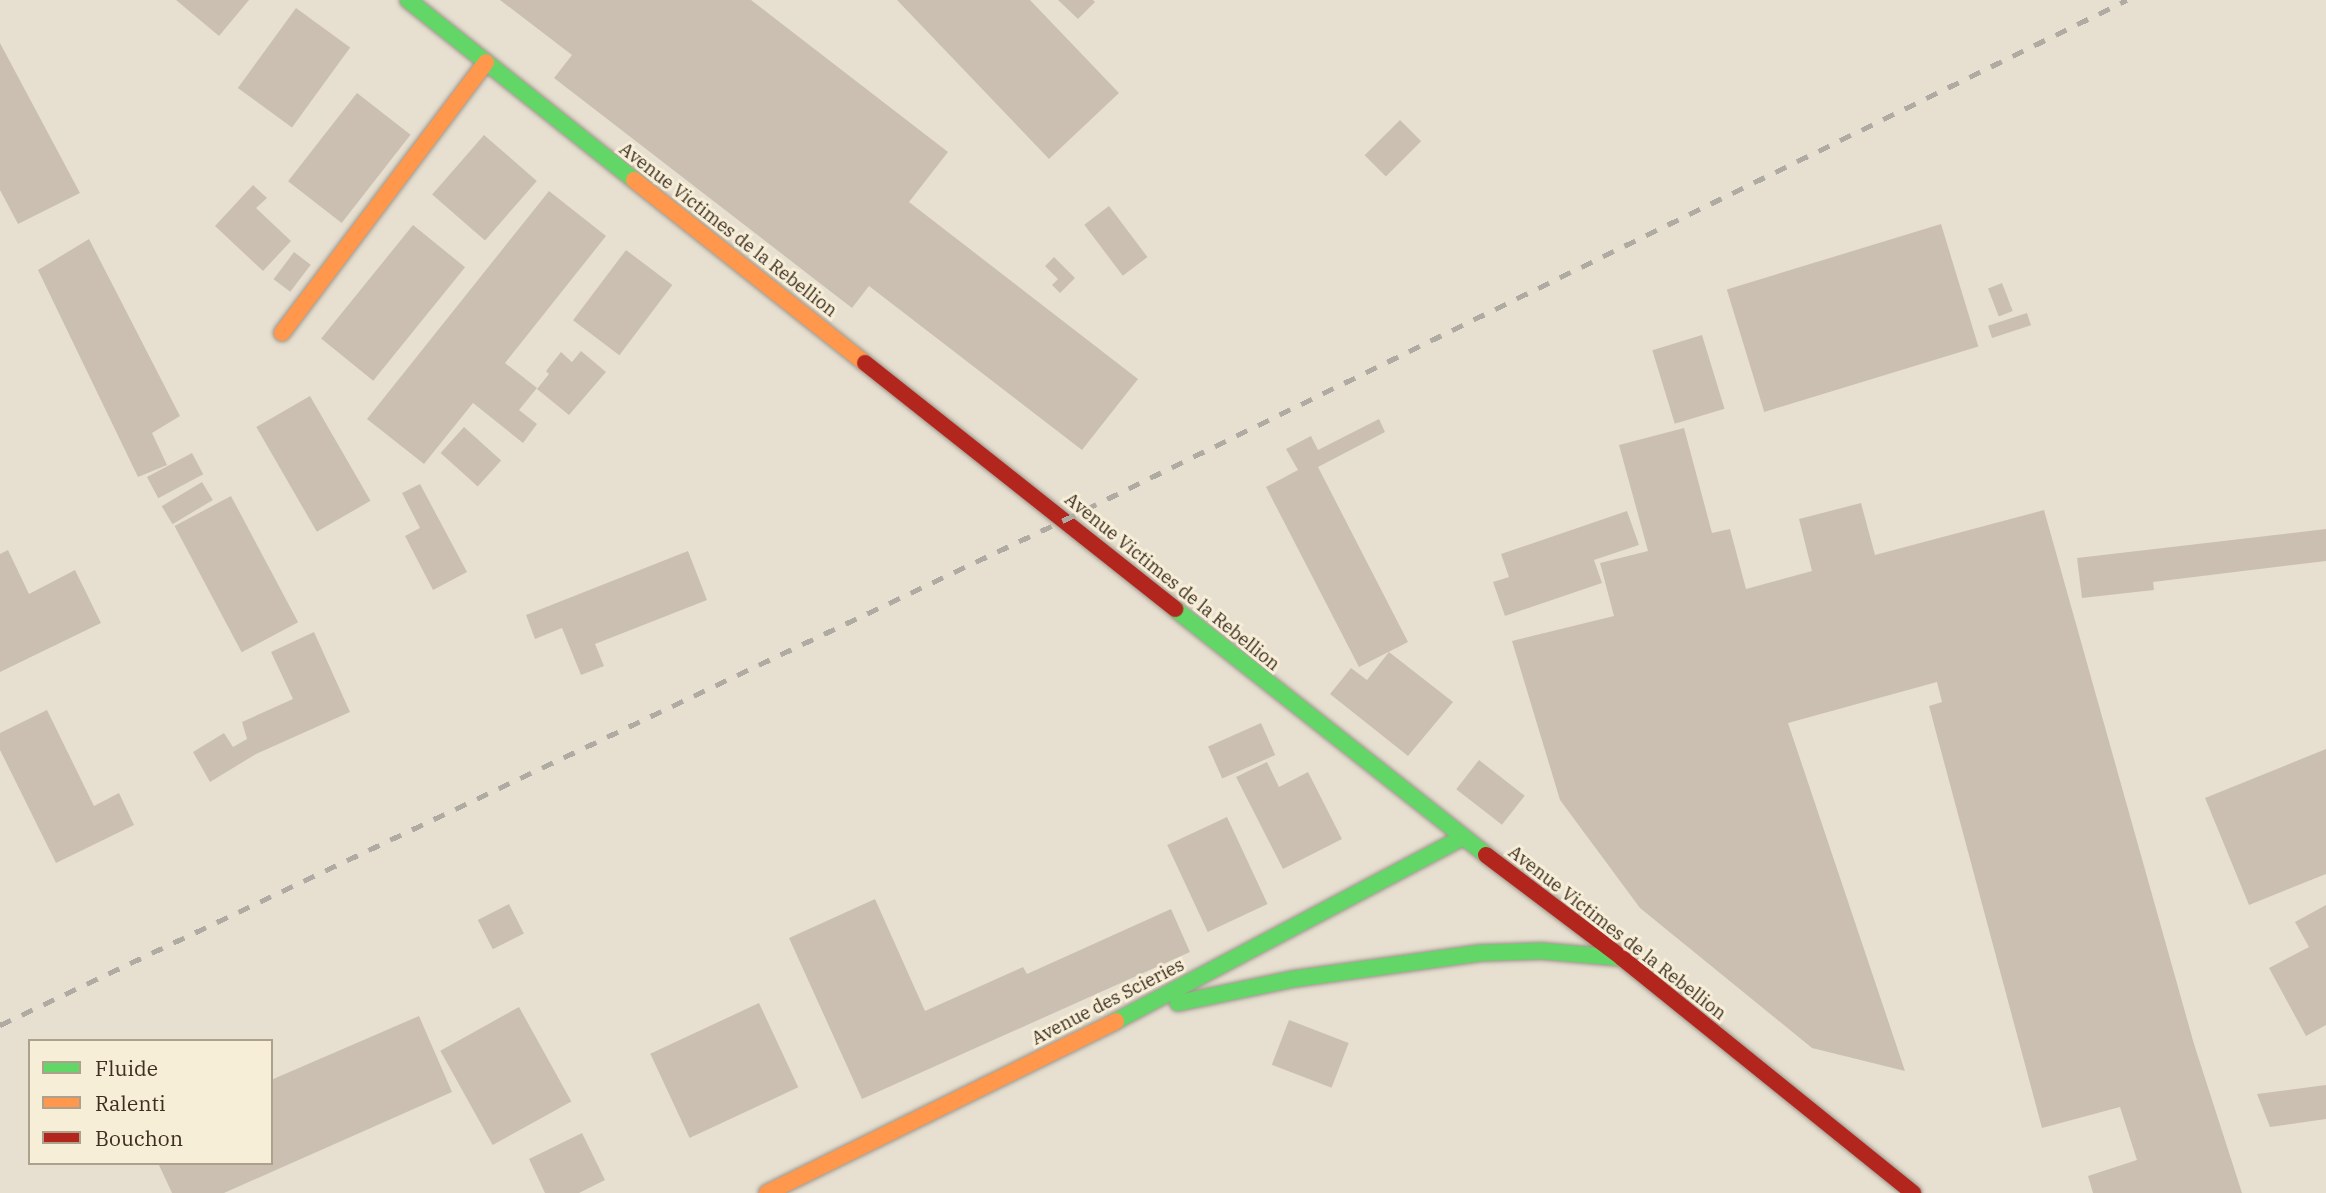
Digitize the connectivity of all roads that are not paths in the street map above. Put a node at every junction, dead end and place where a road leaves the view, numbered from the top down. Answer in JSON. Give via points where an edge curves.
{"nodes":[{"id":1,"x":408,"y":0,"type":"edge"},
{"id":2,"x":486,"y":62,"type":"junction"},
{"id":3,"x":282,"y":333,"type":"dead end"},
{"id":4,"x":1463,"y":837,"type":"junction"},
{"id":5,"x":1622,"y":958,"type":"junction"},
{"id":6,"x":1125,"y":1017,"type":"junction"},
{"id":7,"x":767,"y":1193,"type":"edge"},
{"id":8,"x":1913,"y":1193,"type":"edge"}],
"edges":[{"from":1,"to":2,"type":"street","name":"Avenue Victimes de la Rebellion"},
{"from":2,"to":3,"type":"street"},
{"from":2,"to":4,"type":"street","name":"Avenue Victimes de la Rebellion"},
{"from":4,"to":5,"type":"street","name":"Avenue Victimes de la Rebellion"},
{"from":4,"to":6,"type":"street","name":"Avenue des Scieries"},
{"from":5,"to":6,"type":"street","via":[[1541,951],[1479,953],[1293,979]]},
{"from":5,"to":8,"type":"street","name":"Avenue Victimes de la Rebellion"},
{"from":6,"to":7,"type":"street","name":"Avenue des Scieries"}]}
